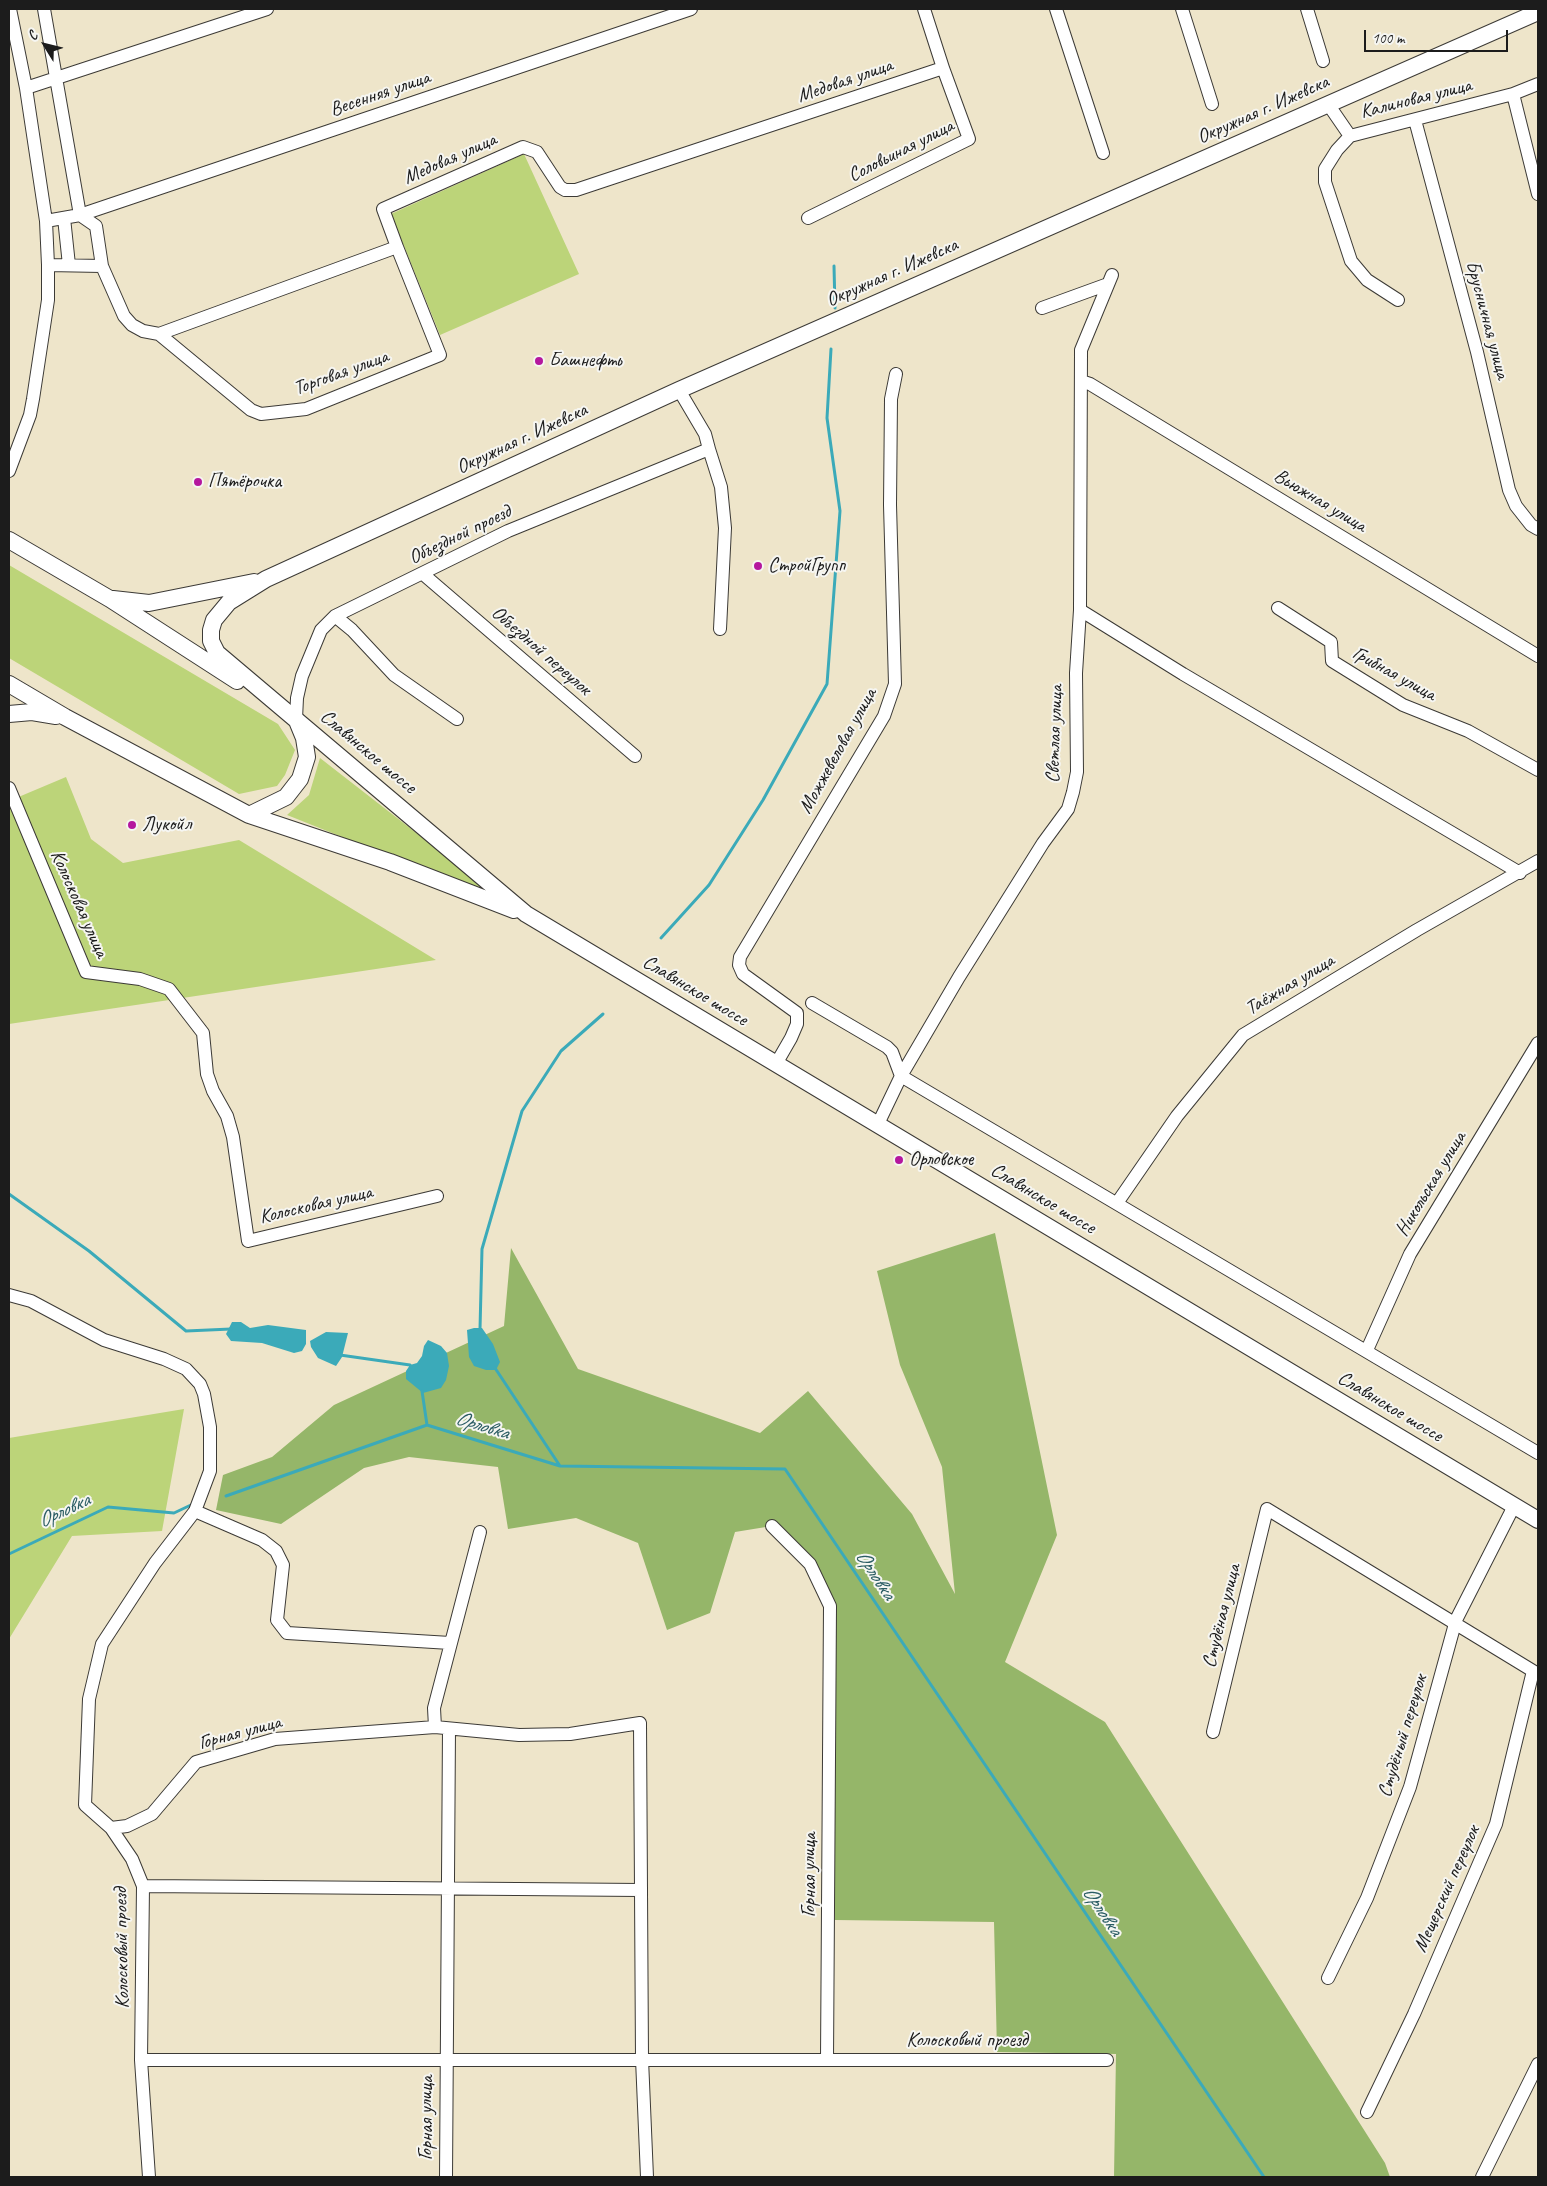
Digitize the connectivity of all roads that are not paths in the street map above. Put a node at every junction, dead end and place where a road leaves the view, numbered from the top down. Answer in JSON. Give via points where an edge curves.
{"nodes":[{"id":1,"x":10,"y":9,"type":"edge"},
{"id":2,"x":44,"y":9,"type":"edge"},
{"id":3,"x":267,"y":9,"type":"edge"},
{"id":4,"x":691,"y":9,"type":"edge"},
{"id":5,"x":924,"y":9,"type":"edge"},
{"id":6,"x":1056,"y":9,"type":"edge"},
{"id":7,"x":1182,"y":9,"type":"edge"},
{"id":8,"x":1307,"y":9,"type":"edge"},
{"id":9,"x":1538,"y":12,"type":"edge"},
{"id":10,"x":1323,"y":61,"type":"dead end"},
{"id":11,"x":942,"y":68,"type":"junction"},
{"id":12,"x":57,"y":79,"type":"junction"},
{"id":13,"x":1538,"y":84,"type":"edge"},
{"id":14,"x":26,"y":88,"type":"junction"},
{"id":15,"x":1512,"y":94,"type":"junction"},
{"id":16,"x":1212,"y":104,"type":"dead end"},
{"id":17,"x":1328,"y":104,"type":"junction"},
{"id":18,"x":1415,"y":120,"type":"junction"},
{"id":19,"x":1350,"y":136,"type":"junction"},
{"id":20,"x":1103,"y":153,"type":"dead end"},
{"id":21,"x":1538,"y":194,"type":"edge"},
{"id":22,"x":80,"y":215,"type":"junction"},
{"id":23,"x":64,"y":218,"type":"junction"},
{"id":24,"x":808,"y":218,"type":"dead end"},
{"id":25,"x":46,"y":221,"type":"junction"},
{"id":26,"x":397,"y":247,"type":"junction"},
{"id":27,"x":48,"y":265,"type":"junction"},
{"id":28,"x":69,"y":266,"type":"junction"},
{"id":29,"x":102,"y":266,"type":"junction"},
{"id":30,"x":1398,"y":300,"type":"dead end"},
{"id":31,"x":1042,"y":308,"type":"dead end"},
{"id":32,"x":159,"y":334,"type":"junction"},
{"id":33,"x":896,"y":374,"type":"dead end"},
{"id":34,"x":1081,"y":381,"type":"junction"},
{"id":35,"x":679,"y":390,"type":"junction"},
{"id":36,"x":709,"y":450,"type":"junction"},
{"id":37,"x":9,"y":471,"type":"edge"},
{"id":38,"x":1535,"y":527,"type":"edge"},
{"id":39,"x":9,"y":540,"type":"edge"},
{"id":40,"x":423,"y":574,"type":"junction"},
{"id":41,"x":266,"y":579,"type":"junction"},
{"id":42,"x":110,"y":599,"type":"junction"},
{"id":43,"x":1278,"y":608,"type":"dead end"},
{"id":44,"x":1080,"y":610,"type":"junction"},
{"id":45,"x":336,"y":616,"type":"junction"},
{"id":46,"x":720,"y":629,"type":"dead end"},
{"id":47,"x":1538,"y":656,"type":"edge"},
{"id":48,"x":9,"y":684,"type":"edge"},
{"id":49,"x":9,"y":714,"type":"edge"},
{"id":50,"x":65,"y":717,"type":"junction"},
{"id":51,"x":296,"y":719,"type":"junction"},
{"id":52,"x":457,"y":719,"type":"dead end"},
{"id":53,"x":635,"y":756,"type":"dead end"},
{"id":54,"x":1538,"y":770,"type":"edge"},
{"id":55,"x":9,"y":788,"type":"edge"},
{"id":56,"x":250,"y":815,"type":"junction"},
{"id":57,"x":1538,"y":862,"type":"edge"},
{"id":58,"x":1520,"y":873,"type":"junction"},
{"id":59,"x":526,"y":914,"type":"junction"},
{"id":60,"x":812,"y":1004,"type":"dead end"},
{"id":61,"x":1538,"y":1044,"type":"edge"},
{"id":62,"x":776,"y":1064,"type":"junction"},
{"id":63,"x":901,"y":1076,"type":"junction"},
{"id":64,"x":878,"y":1124,"type":"junction"},
{"id":65,"x":437,"y":1196,"type":"dead end"},
{"id":66,"x":1118,"y":1203,"type":"junction"},
{"id":67,"x":9,"y":1296,"type":"edge"},
{"id":68,"x":1367,"y":1350,"type":"junction"},
{"id":69,"x":1538,"y":1453,"type":"edge"},
{"id":70,"x":1514,"y":1506,"type":"junction"},
{"id":71,"x":195,"y":1511,"type":"junction"},
{"id":72,"x":1538,"y":1520,"type":"edge"},
{"id":73,"x":772,"y":1526,"type":"dead end"},
{"id":74,"x":480,"y":1532,"type":"dead end"},
{"id":75,"x":1455,"y":1624,"type":"junction"},
{"id":76,"x":450,"y":1642,"type":"junction"},
{"id":77,"x":1536,"y":1673,"type":"edge"},
{"id":78,"x":435,"y":1727,"type":"junction"},
{"id":79,"x":449,"y":1729,"type":"junction"},
{"id":80,"x":1213,"y":1732,"type":"dead end"},
{"id":81,"x":111,"y":1828,"type":"junction"},
{"id":82,"x":143,"y":1886,"type":"junction"},
{"id":83,"x":448,"y":1888,"type":"junction"},
{"id":84,"x":641,"y":1890,"type":"junction"},
{"id":85,"x":1328,"y":1978,"type":"dead end"},
{"id":86,"x":447,"y":2058,"type":"junction"},
{"id":87,"x":642,"y":2059,"type":"junction"},
{"id":88,"x":827,"y":2059,"type":"junction"},
{"id":89,"x":141,"y":2060,"type":"junction"},
{"id":90,"x":1107,"y":2060,"type":"dead end"},
{"id":91,"x":1538,"y":2064,"type":"edge"},
{"id":92,"x":1367,"y":2112,"type":"dead end"},
{"id":93,"x":149,"y":2177,"type":"edge"},
{"id":94,"x":446,"y":2177,"type":"edge"},
{"id":95,"x":647,"y":2177,"type":"edge"},
{"id":96,"x":1482,"y":2177,"type":"edge"}],
"edges":[{"from":1,"to":14,"type":"street"},
{"from":2,"to":12,"type":"street"},
{"from":3,"to":12,"type":"street"},
{"from":4,"to":22,"type":"street","name":"Весенняя улица"},
{"from":5,"to":11,"type":"street","name":"Соловьиная улица"},
{"from":6,"to":20,"type":"street"},
{"from":7,"to":16,"type":"street"},
{"from":8,"to":10,"type":"street"},
{"from":9,"to":17,"type":"main road","name":"Окружная г. Ижевска"},
{"from":11,"to":24,"type":"street","name":"Соловьиная улица","via":[[970,139]]},
{"from":11,"to":26,"type":"street","name":"Медовая улица","via":[[576,190],[560,187],[536,152],[523,148],[383,209]]},
{"from":12,"to":14,"type":"street"},
{"from":12,"to":22,"type":"street"},
{"from":13,"to":15,"type":"street","name":"Калиновая улица"},
{"from":14,"to":25,"type":"street"},
{"from":15,"to":18,"type":"street","name":"Калиновая улица"},
{"from":15,"to":21,"type":"street"},
{"from":17,"to":19,"type":"street"},
{"from":17,"to":35,"type":"main road","name":"Окружная г. Ижевска"},
{"from":18,"to":19,"type":"street","name":"Калиновая улица"},
{"from":18,"to":38,"type":"street","name":"Брусничная улица","via":[[1509,490],[1516,506]]},
{"from":19,"to":30,"type":"street","name":"Калиновая улица","via":[[1336,150],[1325,169],[1325,182],[1351,261],[1367,280]]},
{"from":22,"to":23,"type":"street","name":"Весенняя улица"},
{"from":22,"to":29,"type":"street","via":[[96,226]]},
{"from":23,"to":25,"type":"street","name":"Весенняя улица"},
{"from":23,"to":28,"type":"street"},
{"from":25,"to":27,"type":"street"},
{"from":26,"to":32,"type":"street"},
{"from":26,"to":32,"type":"street","name":"Торговая улица","via":[[440,355],[306,409],[261,414],[250,410]]},
{"from":27,"to":28,"type":"street"},
{"from":27,"to":37,"type":"street","via":[[48,300],[33,398]]},
{"from":28,"to":29,"type":"street"},
{"from":29,"to":32,"type":"street","via":[[124,316],[143,331]]},
{"from":31,"to":34,"type":"street","name":"Светлая улица","via":[[1110,280],[1081,350]]},
{"from":33,"to":62,"type":"street","name":"Можжевеловая улица","via":[[891,399],[890,476],[895,684],[884,716],[740,958],[743,974],[797,1013],[797,1024]]},
{"from":34,"to":44,"type":"street","name":"Светлая улица"},
{"from":34,"to":47,"type":"street","name":"Вьюжная улица"},
{"from":35,"to":36,"type":"street","via":[[705,434]]},
{"from":35,"to":41,"type":"main road","name":"Окружная г. Ижевска"},
{"from":36,"to":40,"type":"street","name":"Объездной проезд","via":[[508,530]]},
{"from":36,"to":46,"type":"street","via":[[721,488],[726,528]]},
{"from":39,"to":42,"type":"main road"},
{"from":40,"to":45,"type":"street","name":"Объездной проезд"},
{"from":40,"to":53,"type":"street","name":"Объездной переулок"},
{"from":41,"to":42,"type":"main road","name":"Окружная г. Ижевска","via":[[148,603]]},
{"from":41,"to":51,"type":"main road","name":"Окружная г. Ижевска","via":[[222,609],[211,630],[211,641],[217,653]]},
{"from":42,"to":51,"type":"main road"},
{"from":43,"to":54,"type":"street","name":"Грибная улица","via":[[1331,642],[1332,661],[1403,705],[1468,731]]},
{"from":44,"to":58,"type":"street"},
{"from":44,"to":63,"type":"street","name":"Светлая улица","via":[[1076,673],[1077,772],[1068,809],[964,968]]},
{"from":45,"to":51,"type":"street","name":"Объездной проезд","via":[[321,630],[302,676]]},
{"from":45,"to":52,"type":"street","via":[[394,675]]},
{"from":48,"to":50,"type":"main road","name":"Славянское шоссе"},
{"from":49,"to":50,"type":"main road","via":[[32,712]]},
{"from":50,"to":56,"type":"main road","name":"Славянское шоссе"},
{"from":51,"to":56,"type":"main road","via":[[307,757],[300,779],[286,797]]},
{"from":51,"to":59,"type":"main road","name":"Славянское шоссе"},
{"from":55,"to":65,"type":"street","name":"Колосковая улица","via":[[86,972],[140,978],[169,988],[203,1033],[207,1074],[233,1137],[248,1241]]},
{"from":56,"to":59,"type":"main road","name":"Славянское шоссе","via":[[390,862]]},
{"from":57,"to":58,"type":"street","name":"Таёжная улица"},
{"from":58,"to":66,"type":"street","name":"Таёжная улица","via":[[1417,930],[1243,1035],[1177,1116]]},
{"from":59,"to":62,"type":"main road","name":"Славянское шоссе"},
{"from":60,"to":63,"type":"street","via":[[887,1047]]},
{"from":61,"to":68,"type":"street","name":"Никольская улица","via":[[1410,1254]]},
{"from":62,"to":64,"type":"main road","name":"Славянское шоссе"},
{"from":63,"to":64,"type":"street","name":"Светлая улица"},
{"from":63,"to":66,"type":"street"},
{"from":64,"to":70,"type":"main road","name":"Славянское шоссе"},
{"from":66,"to":68,"type":"street"},
{"from":67,"to":71,"type":"street","name":"Колосковый проезд","via":[[31,1301],[104,1340],[176,1363],[200,1384],[210,1427],[210,1471]]},
{"from":68,"to":69,"type":"street"},
{"from":70,"to":72,"type":"main road","name":"Славянское шоссе"},
{"from":70,"to":75,"type":"street","name":"Студёный переулок"},
{"from":71,"to":76,"type":"street","via":[[262,1540],[276,1551],[283,1565],[277,1620],[287,1633]]},
{"from":71,"to":81,"type":"street","name":"Колосковый проезд","via":[[155,1563],[102,1644],[89,1699],[85,1805]]},
{"from":73,"to":88,"type":"street","name":"Горная улица","via":[[810,1564],[830,1606]]},
{"from":74,"to":76,"type":"street"},
{"from":75,"to":77,"type":"street"},
{"from":75,"to":80,"type":"street","name":"Студёная улица","via":[[1267,1509]]},
{"from":75,"to":85,"type":"street","name":"Студёный переулок","via":[[1410,1787],[1368,1898]]},
{"from":76,"to":78,"type":"street","via":[[434,1708]]},
{"from":77,"to":92,"type":"street","name":"Мещерский переулок","via":[[1496,1824],[1414,2014]]},
{"from":78,"to":79,"type":"street","name":"Горная улица"},
{"from":78,"to":81,"type":"street","name":"Горная улица","via":[[274,1739],[196,1762],[152,1814],[127,1826]]},
{"from":79,"to":83,"type":"street","name":"Горная улица"},
{"from":79,"to":84,"type":"street","name":"Горная улица","via":[[519,1735],[570,1734],[640,1723]]},
{"from":81,"to":82,"type":"street","name":"Колосковый проезд","via":[[132,1859]]},
{"from":82,"to":83,"type":"street"},
{"from":82,"to":89,"type":"street","name":"Колосковый проезд"},
{"from":83,"to":84,"type":"street"},
{"from":83,"to":86,"type":"street","name":"Горная улица"},
{"from":84,"to":87,"type":"street","name":"Горная улица"},
{"from":86,"to":87,"type":"street","name":"Горная улица"},
{"from":86,"to":89,"type":"street","name":"Горная улица"},
{"from":86,"to":94,"type":"street","name":"Горная улица"},
{"from":87,"to":88,"type":"street","name":"Горная улица"},
{"from":87,"to":95,"type":"street","name":"Горная улица"},
{"from":88,"to":90,"type":"street","name":"Колосковый проезд"},
{"from":89,"to":93,"type":"street","name":"Колосковый проезд"},
{"from":91,"to":96,"type":"street"}]}
